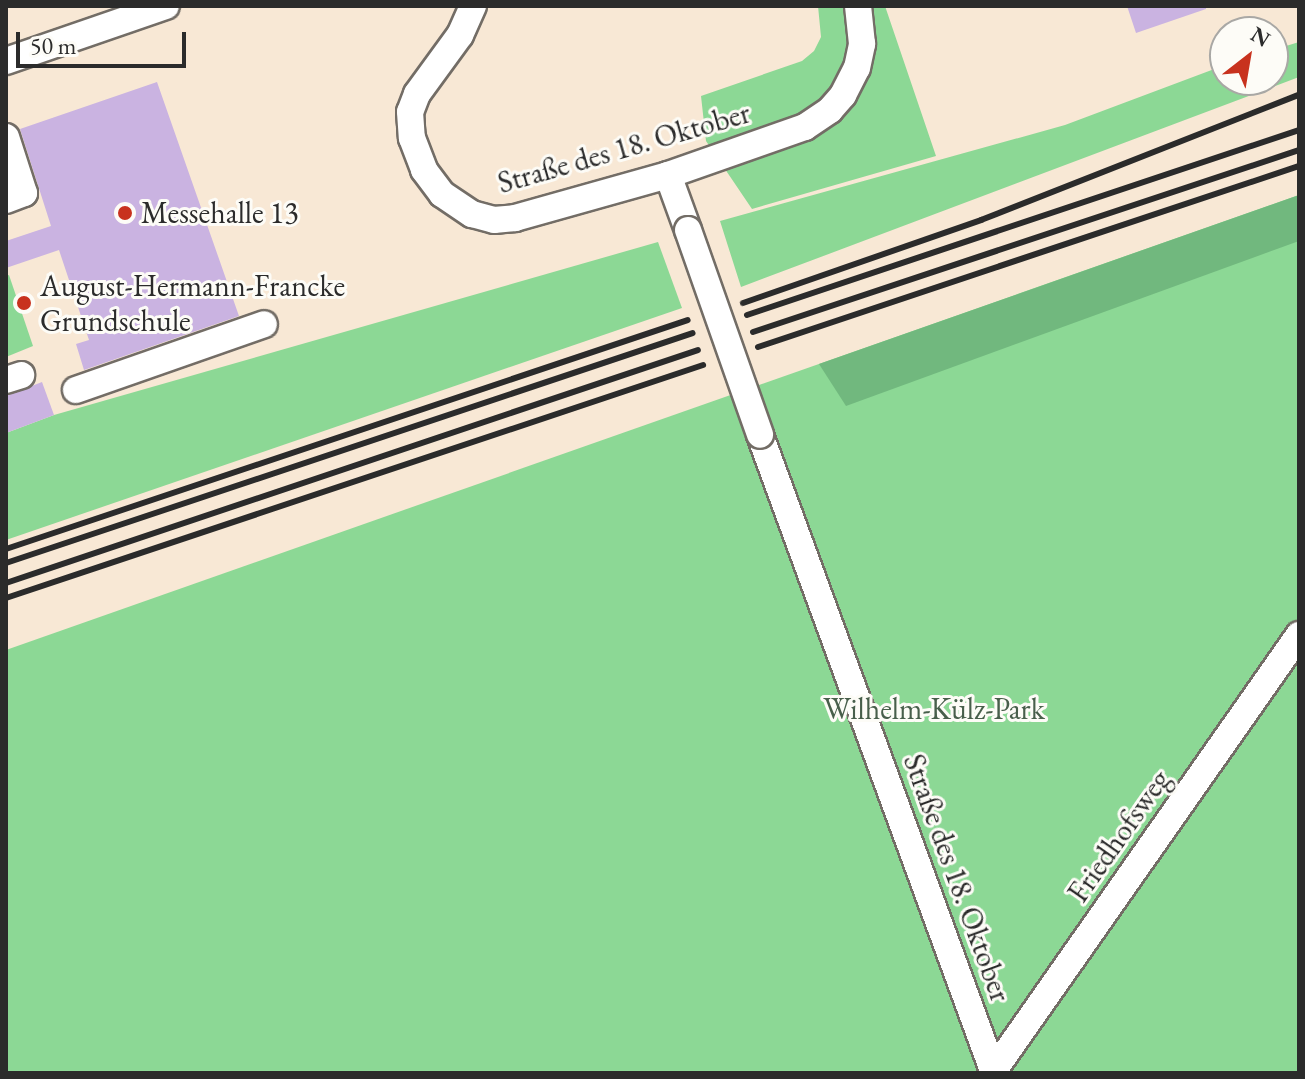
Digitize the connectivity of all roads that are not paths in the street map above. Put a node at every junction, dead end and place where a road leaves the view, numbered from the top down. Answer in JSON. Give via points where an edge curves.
{"nodes":[{"id":1,"x":166,"y":6,"type":"edge"},
{"id":2,"x":473,"y":6,"type":"edge"},
{"id":3,"x":858,"y":6,"type":"edge"},
{"id":4,"x":6,"y":61,"type":"edge"},
{"id":5,"x":6,"y":137,"type":"edge"},
{"id":6,"x":668,"y":175,"type":"junction"},
{"id":7,"x":6,"y":200,"type":"edge"},
{"id":8,"x":264,"y":324,"type":"dead end"},
{"id":9,"x":76,"y":390,"type":"dead end"},
{"id":10,"x":1299,"y":635,"type":"edge"},
{"id":11,"x":993,"y":1072,"type":"edge"}],
"edges":[{"from":1,"to":4,"type":"street"},
{"from":2,"to":6,"type":"street","name":"Straße des 18. Oktober","via":[[410,112],[412,138],[424,170],[442,194],[472,214],[494,220]]},
{"from":3,"to":6,"type":"street","name":"Straße des 18. Oktober","via":[[862,44],[857,68],[830,110],[805,127]]},
{"from":5,"to":7,"type":"street","via":[[24,193]]},
{"from":6,"to":11,"type":"street","name":"Straße des 18. Oktober","bridge":true},
{"from":8,"to":9,"type":"street"},
{"from":10,"to":11,"type":"street","name":"Friedhofsweg"}]}
